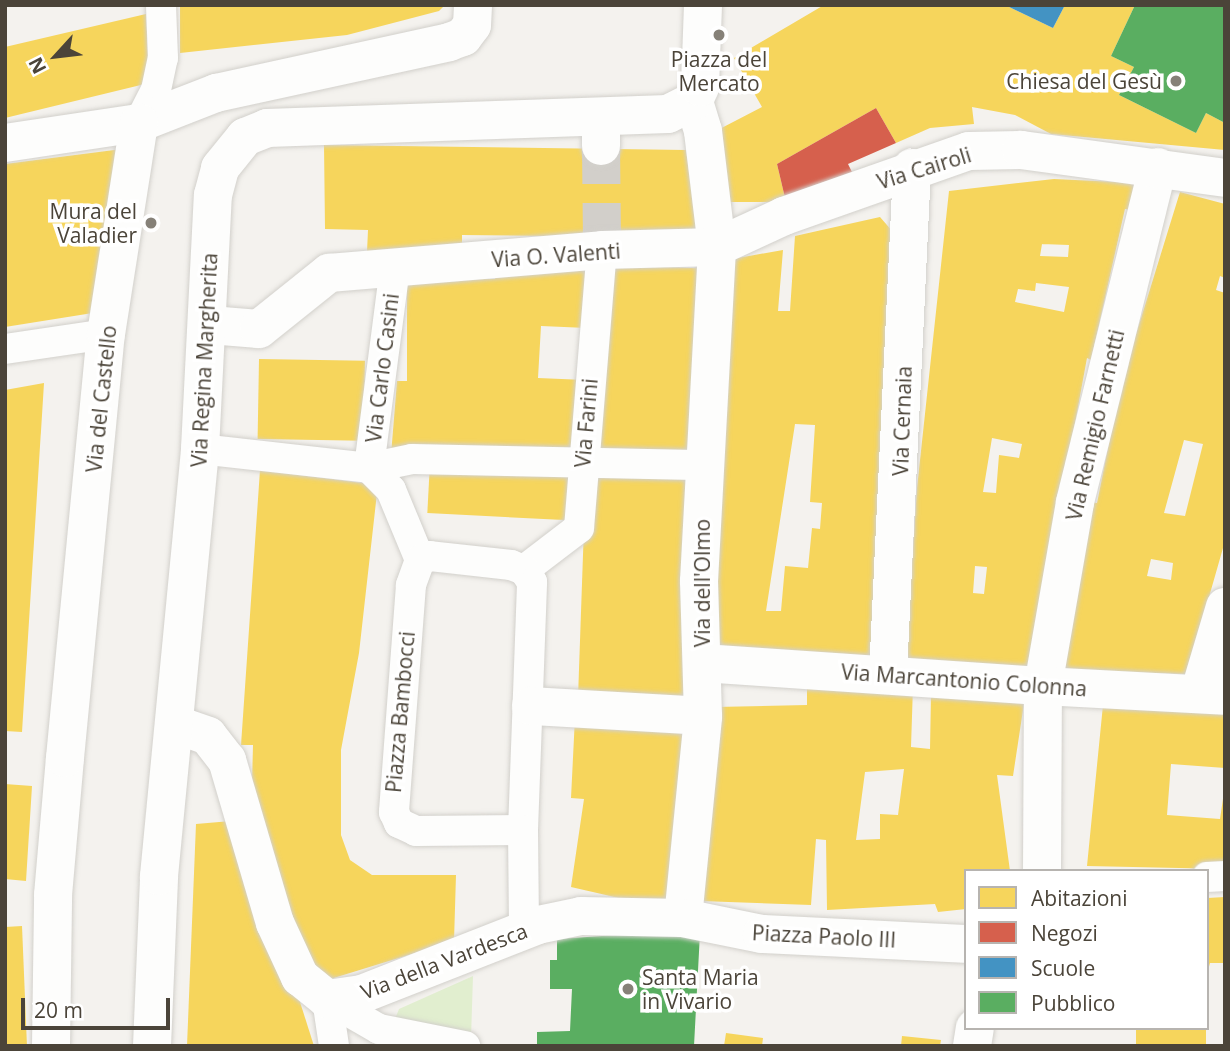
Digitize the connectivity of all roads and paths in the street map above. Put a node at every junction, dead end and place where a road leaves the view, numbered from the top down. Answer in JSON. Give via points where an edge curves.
{"nodes":[{"id":1,"x":161,"y":5,"type":"edge"},
{"id":2,"x":473,"y":5,"type":"edge"},
{"id":3,"x":703,"y":5,"type":"edge"},
{"id":4,"x":694,"y":101,"type":"junction"},
{"id":5,"x":139,"y":123,"type":"junction"},
{"id":6,"x":5,"y":143,"type":"edge"},
{"id":7,"x":1158,"y":167,"type":"junction"},
{"id":8,"x":912,"y":168,"type":"junction"},
{"id":9,"x":1225,"y":178,"type":"edge"},
{"id":10,"x":602,"y":243,"type":"junction"},
{"id":11,"x":717,"y":247,"type":"junction"},
{"id":12,"x":395,"y":267,"type":"junction"},
{"id":13,"x":210,"y":325,"type":"junction"},
{"id":14,"x":106,"y":334,"type":"junction"},
{"id":15,"x":5,"y":349,"type":"edge"},
{"id":16,"x":200,"y":449,"type":"junction"},
{"id":17,"x":582,"y":461,"type":"junction"},
{"id":18,"x":704,"y":465,"type":"junction"},
{"id":19,"x":369,"y":468,"type":"junction"},
{"id":20,"x":420,"y":560,"type":"junction"},
{"id":21,"x":524,"y":570,"type":"junction"},
{"id":22,"x":1225,"y":607,"type":"edge"},
{"id":23,"x":703,"y":663,"type":"junction"},
{"id":24,"x":888,"y":674,"type":"junction"},
{"id":25,"x":1043,"y":686,"type":"junction"},
{"id":26,"x":1212,"y":695,"type":"edge"},
{"id":27,"x":531,"y":706,"type":"junction"},
{"id":28,"x":703,"y":716,"type":"junction"},
{"id":29,"x":174,"y":724,"type":"junction"},
{"id":30,"x":523,"y":830,"type":"junction"},
{"id":31,"x":1042,"y":869,"type":"edge"},
{"id":32,"x":683,"y":918,"type":"junction"},
{"id":33,"x":524,"y":931,"type":"junction"},
{"id":34,"x":964,"y":944,"type":"edge"},
{"id":35,"x":327,"y":999,"type":"junction"},
{"id":36,"x":51,"y":1046,"type":"edge"},
{"id":37,"x":152,"y":1046,"type":"edge"},
{"id":38,"x":334,"y":1046,"type":"edge"},
{"id":39,"x":465,"y":1046,"type":"edge"}],
"edges":[{"from":1,"to":5,"type":"lane","via":[[163,58],[156,90]]},
{"from":2,"to":5,"type":"street","via":[[472,25],[463,37],[449,42],[216,93]]},
{"from":3,"to":4,"type":"street","via":[[700,87]]},
{"from":4,"to":11,"type":"street","name":"Via dell'Olmo","via":[[703,131]]},
{"from":4,"to":13,"type":"street","name":"Via Regina Margherita","via":[[668,114],[601,132],[267,128],[245,137],[220,168],[213,195]]},
{"from":5,"to":6,"type":"street"},
{"from":5,"to":14,"type":"street","name":"Via del Castello"},
{"from":7,"to":8,"type":"street","name":"Via Cairoli","via":[[997,149],[969,151]]},
{"from":7,"to":9,"type":"street","name":"Via Cairoli"},
{"from":7,"to":25,"type":"street","name":"Via Remigio Farnetti","via":[[1076,502]]},
{"from":8,"to":11,"type":"street","name":"Via Cairoli"},
{"from":8,"to":24,"type":"street","name":"Via Cernaia"},
{"from":10,"to":11,"type":"street","name":"Via O. Valenti"},
{"from":10,"to":12,"type":"street","name":"Via O. Valenti"},
{"from":10,"to":17,"type":"lane","name":"Via Farini"},
{"from":11,"to":18,"type":"street","name":"Via dell'Olmo"},
{"from":12,"to":13,"type":"street","name":"Via O. Valenti","via":[[329,273],[259,329]]},
{"from":12,"to":19,"type":"lane","name":"Via Carlo Casini"},
{"from":13,"to":16,"type":"street","name":"Via Regina Margherita"},
{"from":14,"to":15,"type":"lane"},
{"from":14,"to":36,"type":"street","name":"Via del Castello","via":[[57,850]]},
{"from":16,"to":19,"type":"lane"},
{"from":16,"to":29,"type":"street","name":"Via Regina Margherita"},
{"from":17,"to":18,"type":"lane"},
{"from":17,"to":19,"type":"lane","via":[[412,459]]},
{"from":17,"to":21,"type":"lane","name":"Via Farini","via":[[579,528]]},
{"from":18,"to":23,"type":"street","name":"Via dell'Olmo","via":[[699,581]]},
{"from":19,"to":20,"type":"lane","via":[[391,490]]},
{"from":20,"to":21,"type":"lane","via":[[441,555]]},
{"from":20,"to":30,"type":"lane","name":"Piazza Bambocci","via":[[411,585],[394,813],[399,823],[416,831]]},
{"from":21,"to":27,"type":"lane","via":[[534,594]]},
{"from":22,"to":26,"type":"street"},
{"from":23,"to":24,"type":"street","name":"Via Marcantonio Colonna"},
{"from":23,"to":28,"type":"street","name":"Via dell'Olmo"},
{"from":24,"to":25,"type":"street","name":"Via Marcantonio Colonna"},
{"from":25,"to":26,"type":"street","name":"Via Marcantonio Colonna"},
{"from":25,"to":31,"type":"street","name":"Via Remigio Farnetti"},
{"from":27,"to":28,"type":"street"},
{"from":27,"to":30,"type":"lane"},
{"from":28,"to":32,"type":"street","name":"Via dell'Olmo"},
{"from":29,"to":35,"type":"street","via":[[208,736],[227,760],[275,923],[300,977]]},
{"from":29,"to":37,"type":"street","name":"Via Regina Margherita","via":[[159,876]]},
{"from":30,"to":33,"type":"lane"},
{"from":32,"to":33,"type":"street","name":"Via della Vardesca","via":[[581,916]]},
{"from":32,"to":34,"type":"street","name":"Piazza Paolo III","via":[[762,934]]},
{"from":33,"to":35,"type":"street","name":"Via della Vardesca","via":[[362,994]]},
{"from":35,"to":38,"type":"lane"},
{"from":35,"to":39,"type":"lane","via":[[379,1029]]}]}
